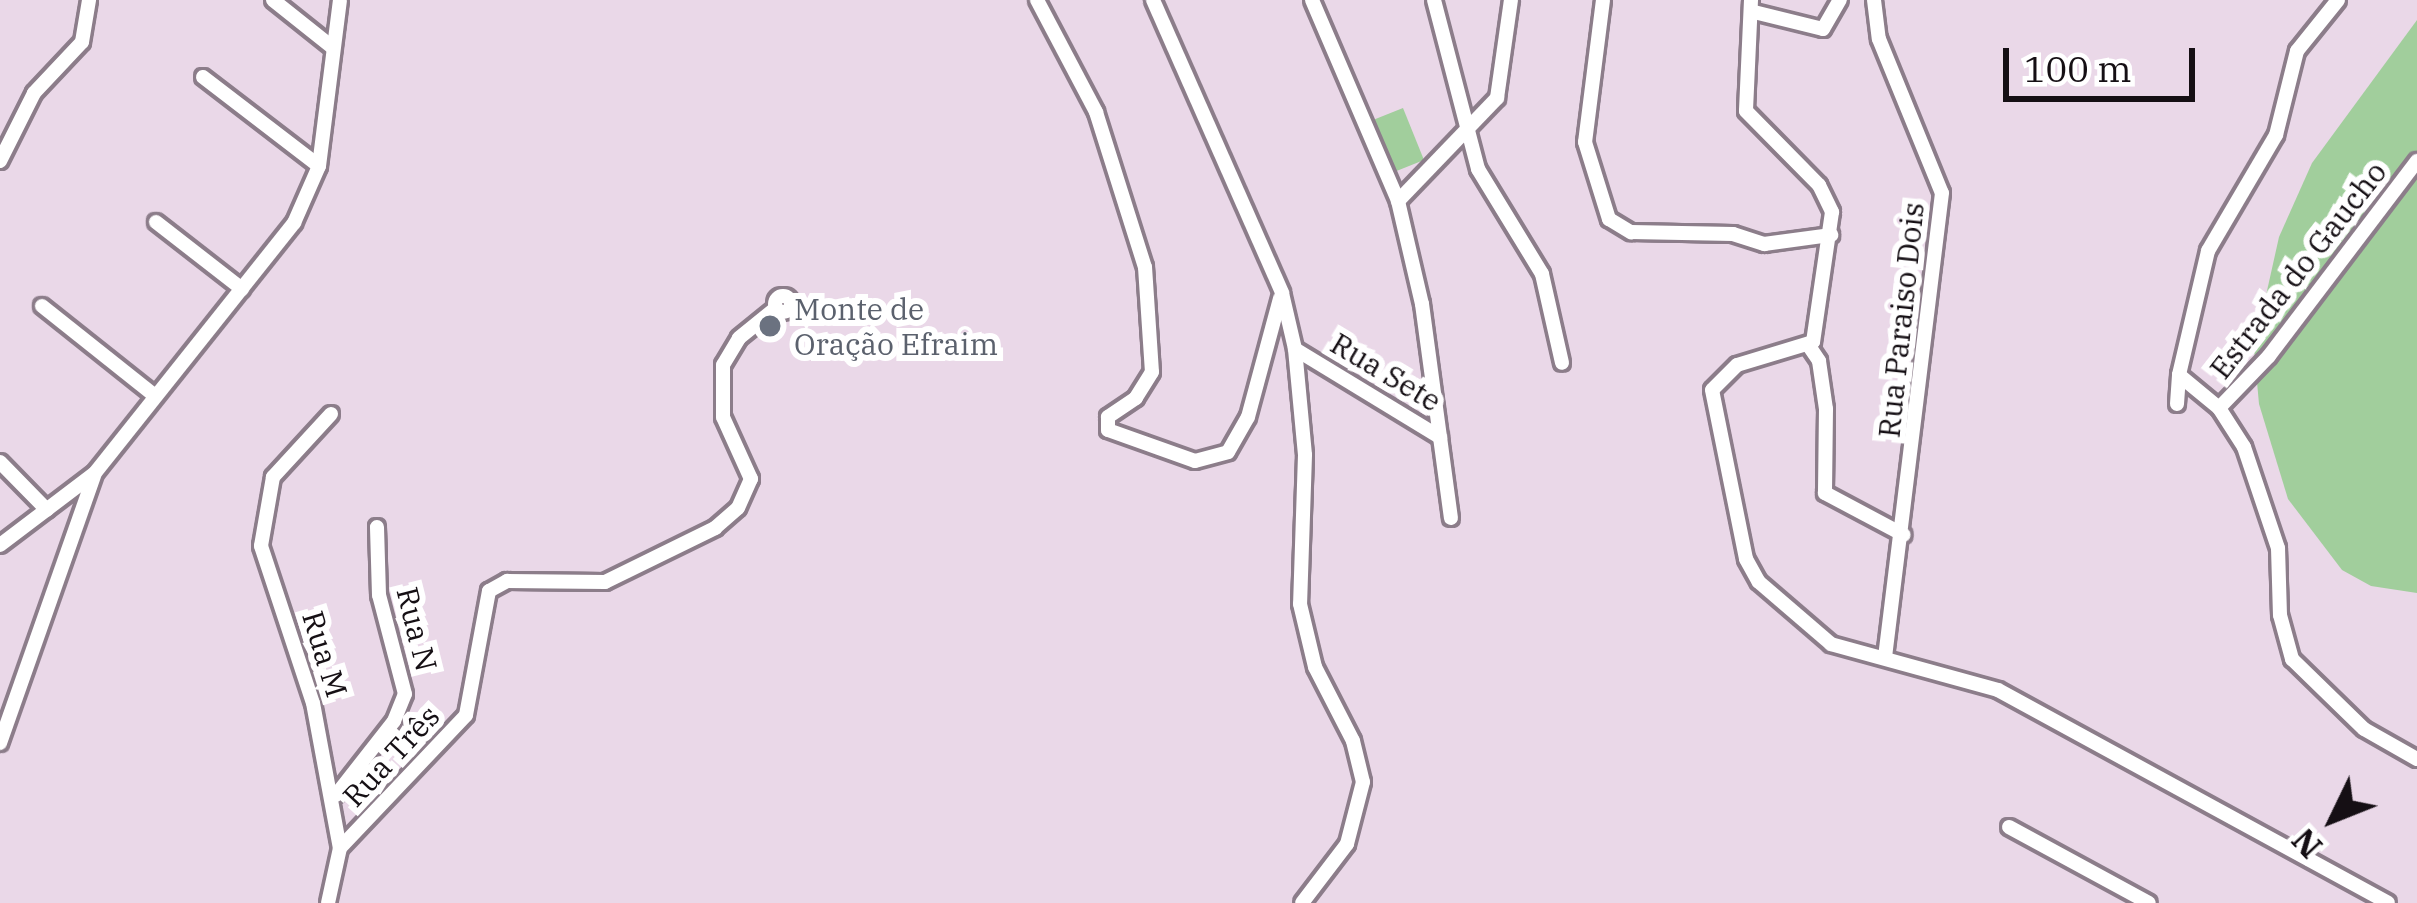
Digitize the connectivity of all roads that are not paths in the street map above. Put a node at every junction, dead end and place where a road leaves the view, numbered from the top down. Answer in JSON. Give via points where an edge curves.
{"nodes":[{"id":1,"x":89,"y":0,"type":"edge"},
{"id":2,"x":273,"y":0,"type":"edge"},
{"id":3,"x":340,"y":0,"type":"edge"},
{"id":4,"x":1037,"y":0,"type":"edge"},
{"id":5,"x":1153,"y":0,"type":"edge"},
{"id":6,"x":1312,"y":0,"type":"edge"},
{"id":7,"x":1434,"y":0,"type":"edge"},
{"id":8,"x":1511,"y":0,"type":"edge"},
{"id":9,"x":1603,"y":0,"type":"edge"},
{"id":10,"x":1840,"y":0,"type":"edge"},
{"id":11,"x":1874,"y":0,"type":"edge"},
{"id":12,"x":2338,"y":0,"type":"edge"},
{"id":13,"x":1753,"y":6,"type":"edge"},
{"id":14,"x":332,"y":47,"type":"junction"},
{"id":15,"x":203,"y":77,"type":"dead end"},
{"id":16,"x":1468,"y":133,"type":"junction"},
{"id":17,"x":0,"y":161,"type":"edge"},
{"id":18,"x":2417,"y":161,"type":"edge"},
{"id":19,"x":319,"y":166,"type":"junction"},
{"id":20,"x":1398,"y":201,"type":"junction"},
{"id":21,"x":156,"y":222,"type":"dead end"},
{"id":22,"x":1831,"y":235,"type":"junction"},
{"id":23,"x":242,"y":289,"type":"junction"},
{"id":24,"x":1282,"y":293,"type":"junction"},
{"id":25,"x":43,"y":305,"type":"dead end"},
{"id":26,"x":776,"y":308,"type":"dead end"},
{"id":27,"x":1809,"y":346,"type":"junction"},
{"id":28,"x":1295,"y":349,"type":"junction"},
{"id":29,"x":1562,"y":363,"type":"dead end"},
{"id":30,"x":2179,"y":375,"type":"junction"},
{"id":31,"x":155,"y":396,"type":"junction"},
{"id":32,"x":2176,"y":404,"type":"dead end"},
{"id":33,"x":2219,"y":409,"type":"junction"},
{"id":34,"x":331,"y":414,"type":"dead end"},
{"id":35,"x":1440,"y":437,"type":"junction"},
{"id":36,"x":0,"y":462,"type":"edge"},
{"id":37,"x":95,"y":473,"type":"junction"},
{"id":38,"x":47,"y":510,"type":"junction"},
{"id":39,"x":1451,"y":518,"type":"dead end"},
{"id":40,"x":377,"y":526,"type":"dead end"},
{"id":41,"x":1904,"y":535,"type":"junction"},
{"id":42,"x":0,"y":545,"type":"edge"},
{"id":43,"x":1885,"y":657,"type":"junction"},
{"id":44,"x":0,"y":743,"type":"edge"},
{"id":45,"x":2417,"y":759,"type":"edge"},
{"id":46,"x":336,"y":795,"type":"junction"},
{"id":47,"x":2009,"y":827,"type":"dead end"},
{"id":48,"x":340,"y":848,"type":"junction"},
{"id":49,"x":328,"y":903,"type":"edge"},
{"id":50,"x":1302,"y":903,"type":"edge"},
{"id":51,"x":2149,"y":903,"type":"edge"},
{"id":52,"x":2388,"y":903,"type":"edge"}],
"edges":[{"from":1,"to":17,"type":"street","via":[[82,42],[34,93]]},
{"from":2,"to":14,"type":"street"},
{"from":3,"to":14,"type":"street"},
{"from":4,"to":24,"type":"street","via":[[1096,112],[1144,267],[1152,372],[1136,398],[1108,417],[1111,434],[1195,460],[1228,452],[1248,416]]},
{"from":5,"to":24,"type":"street"},
{"from":6,"to":20,"type":"street"},
{"from":7,"to":16,"type":"street"},
{"from":8,"to":16,"type":"street","via":[[1500,89]]},
{"from":9,"to":22,"type":"street","via":[[1585,142],[1609,219],[1631,232],[1732,234],[1764,244]]},
{"from":10,"to":13,"type":"street","via":[[1823,29]]},
{"from":11,"to":41,"type":"street","name":"Rua Paraiso Dois","via":[[1879,39],[1942,193]]},
{"from":12,"to":30,"type":"street","via":[[2297,51],[2276,135],[2208,251]]},
{"from":13,"to":22,"type":"street","via":[[1746,111],[1826,193]]},
{"from":14,"to":19,"type":"street"},
{"from":15,"to":19,"type":"street"},
{"from":16,"to":20,"type":"street"},
{"from":16,"to":29,"type":"street","via":[[1483,181],[1542,274]]},
{"from":18,"to":33,"type":"street","name":"Estrada do Gaucho","via":[[2269,356]]},
{"from":19,"to":23,"type":"street","via":[[294,223]]},
{"from":20,"to":35,"type":"street"},
{"from":21,"to":23,"type":"street"},
{"from":22,"to":27,"type":"street"},
{"from":23,"to":31,"type":"street"},
{"from":24,"to":28,"type":"street"},
{"from":25,"to":31,"type":"street"},
{"from":26,"to":48,"type":"street","name":"Rua Três","via":[[723,365],[723,417],[751,478],[738,508],[619,576],[579,586],[507,581],[489,591],[466,715]]},
{"from":27,"to":41,"type":"street","via":[[1826,409],[1826,494]]},
{"from":27,"to":43,"type":"street","via":[[1737,365],[1712,390],[1744,549],[1759,581],[1814,634]]},
{"from":28,"to":35,"type":"street","name":"Rua Sete"},
{"from":28,"to":50,"type":"street","via":[[1305,455],[1300,604],[1316,667],[1364,782],[1347,844]]},
{"from":30,"to":32,"type":"street"},
{"from":30,"to":33,"type":"street"},
{"from":31,"to":37,"type":"street"},
{"from":33,"to":45,"type":"street","via":[[2244,447],[2275,536],[2288,651],[2363,729]]},
{"from":34,"to":46,"type":"street","name":"Rua M","via":[[273,477],[262,557],[294,635]]},
{"from":35,"to":39,"type":"street","name":"Rua Sete"},
{"from":36,"to":38,"type":"street"},
{"from":37,"to":38,"type":"street"},
{"from":37,"to":44,"type":"street"},
{"from":38,"to":42,"type":"street"},
{"from":40,"to":46,"type":"street","name":"Rua N","via":[[379,595],[404,694],[394,721]]},
{"from":41,"to":43,"type":"street","name":"Rua Paraiso Dois"},
{"from":43,"to":52,"type":"street","via":[[1998,690]]},
{"from":46,"to":48,"type":"street","name":"Rua M"},
{"from":47,"to":51,"type":"street"},
{"from":48,"to":49,"type":"street","name":"Rua Três"}]}
